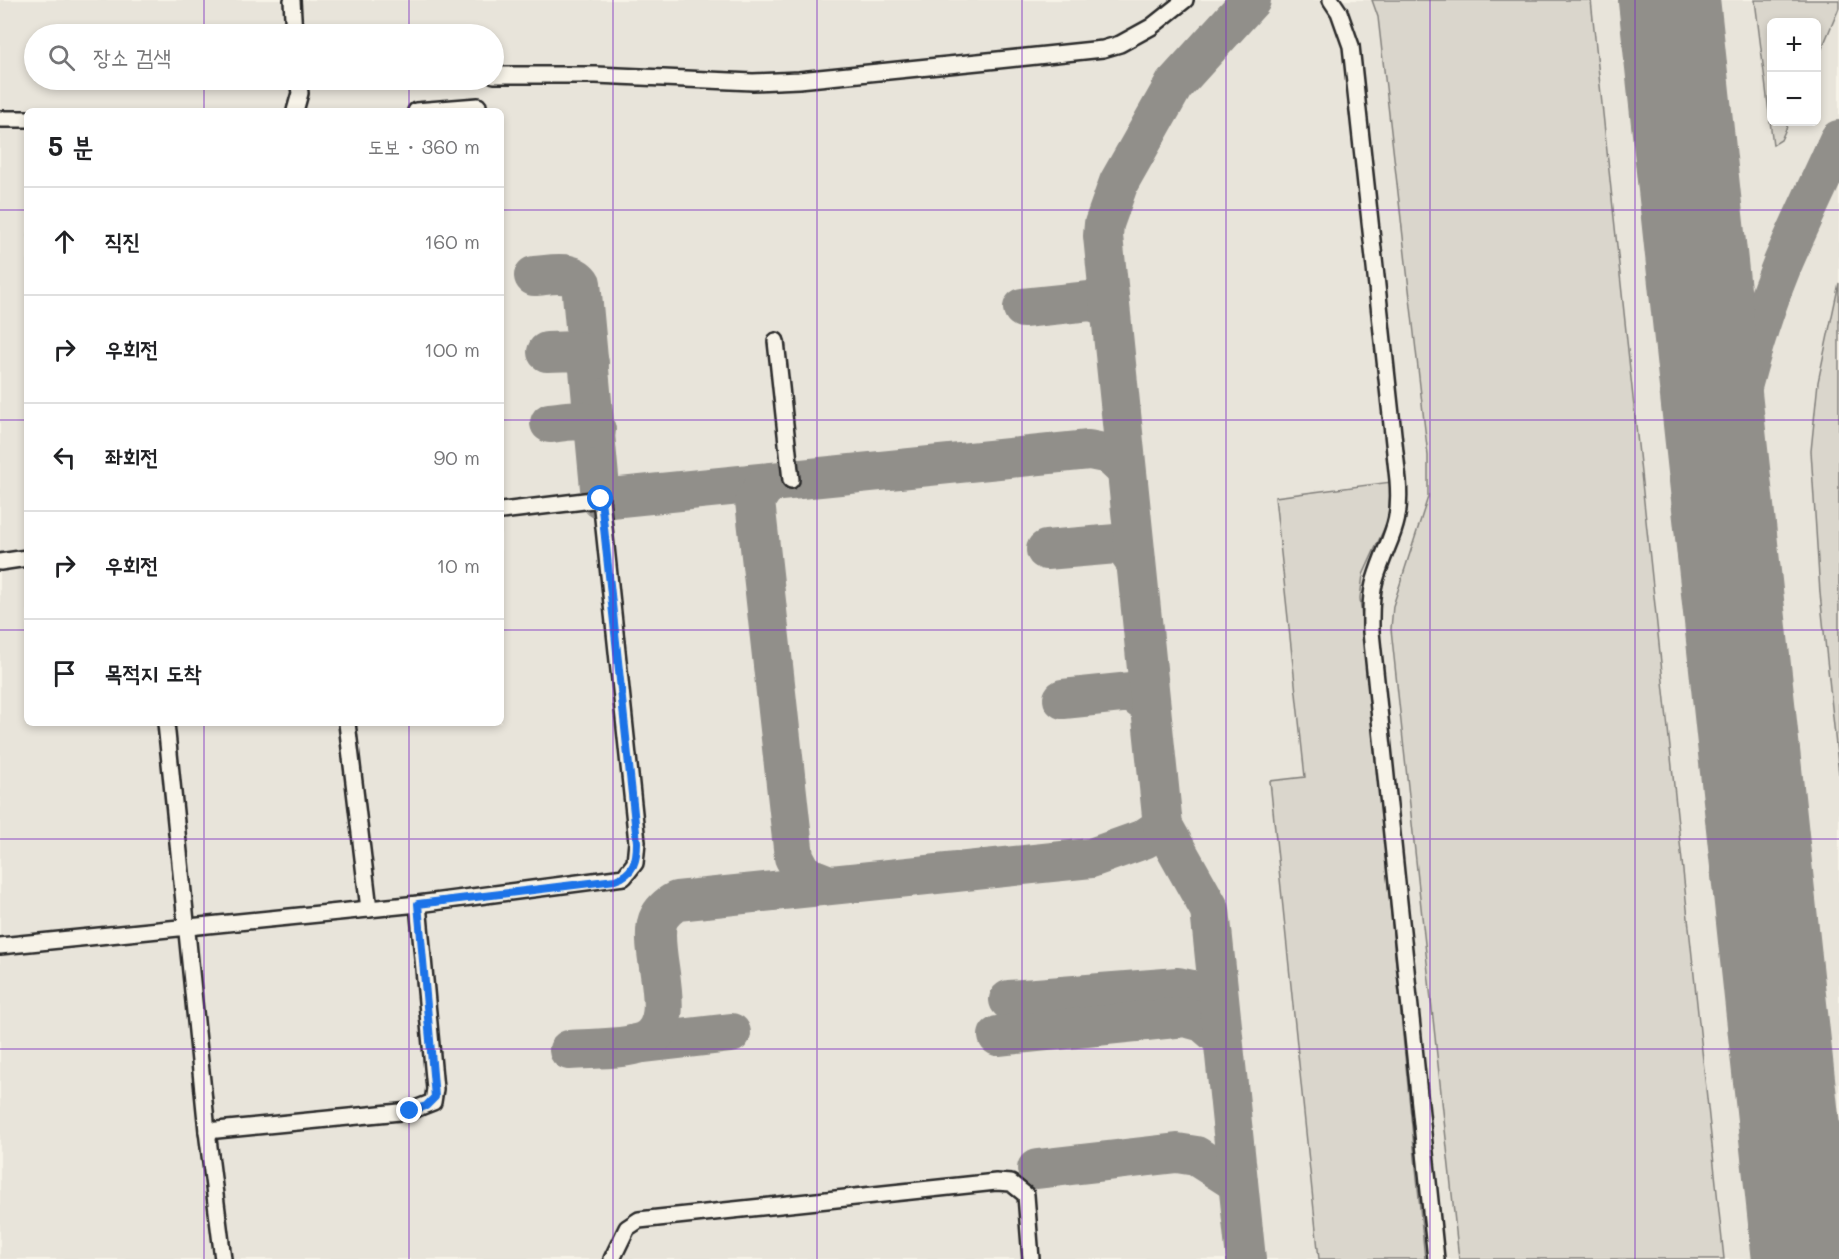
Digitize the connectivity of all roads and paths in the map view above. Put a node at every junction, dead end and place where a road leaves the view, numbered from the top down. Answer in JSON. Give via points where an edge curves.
{"nodes":[{"id":1,"x":292,"y":0,"type":"edge"},
{"id":2,"x":1185,"y":0,"type":"edge"},
{"id":3,"x":1331,"y":0,"type":"edge"},
{"id":4,"x":293,"y":24,"type":"edge"},
{"id":5,"x":504,"y":75,"type":"edge"},
{"id":6,"x":300,"y":90,"type":"edge"},
{"id":7,"x":478,"y":105,"type":"dead end"},
{"id":8,"x":296,"y":108,"type":"edge"},
{"id":9,"x":447,"y":108,"type":"edge"},
{"id":10,"x":0,"y":119,"type":"edge"},
{"id":11,"x":24,"y":119,"type":"edge"},
{"id":12,"x":776,"y":341,"type":"dead end"},
{"id":13,"x":791,"y":480,"type":"dead end"},
{"id":14,"x":504,"y":511,"type":"edge"},
{"id":15,"x":24,"y":558,"type":"edge"},
{"id":16,"x":0,"y":562,"type":"edge"},
{"id":17,"x":166,"y":726,"type":"edge"},
{"id":18,"x":347,"y":726,"type":"edge"},
{"id":19,"x":418,"y":904,"type":"junction"},
{"id":20,"x":369,"y":909,"type":"junction"},
{"id":21,"x":188,"y":926,"type":"junction"},
{"id":22,"x":0,"y":946,"type":"edge"},
{"id":23,"x":207,"y":1131,"type":"junction"},
{"id":24,"x":223,"y":1259,"type":"edge"},
{"id":25,"x":612,"y":1259,"type":"edge"},
{"id":26,"x":1031,"y":1259,"type":"edge"},
{"id":27,"x":1436,"y":1259,"type":"edge"}],
"edges":[{"from":1,"to":4,"type":"lane"},
{"from":2,"to":5,"type":"lane","via":[[1151,27],[1103,49],[753,82]]},
{"from":3,"to":27,"type":"lane","via":[[1351,46],[1398,480],[1397,523],[1375,580],[1371,632]]},
{"from":6,"to":8,"type":"lane"},
{"from":7,"to":9,"type":"lane"},
{"from":10,"to":11,"type":"lane"},
{"from":12,"to":13,"type":"lane"},
{"from":14,"to":19,"type":"lane","via":[[601,499],[637,842],[635,863],[624,877],[615,880]]},
{"from":15,"to":16,"type":"lane"},
{"from":17,"to":21,"type":"lane"},
{"from":18,"to":20,"type":"lane"},
{"from":19,"to":20,"type":"lane"},
{"from":19,"to":23,"type":"lane","via":[[433,1102],[410,1111]]},
{"from":20,"to":21,"type":"lane"},
{"from":21,"to":22,"type":"lane"},
{"from":21,"to":23,"type":"lane"},
{"from":23,"to":24,"type":"lane"},
{"from":25,"to":26,"type":"lane","via":[[627,1228],[639,1220],[996,1182],[1011,1183],[1026,1195]]}]}
